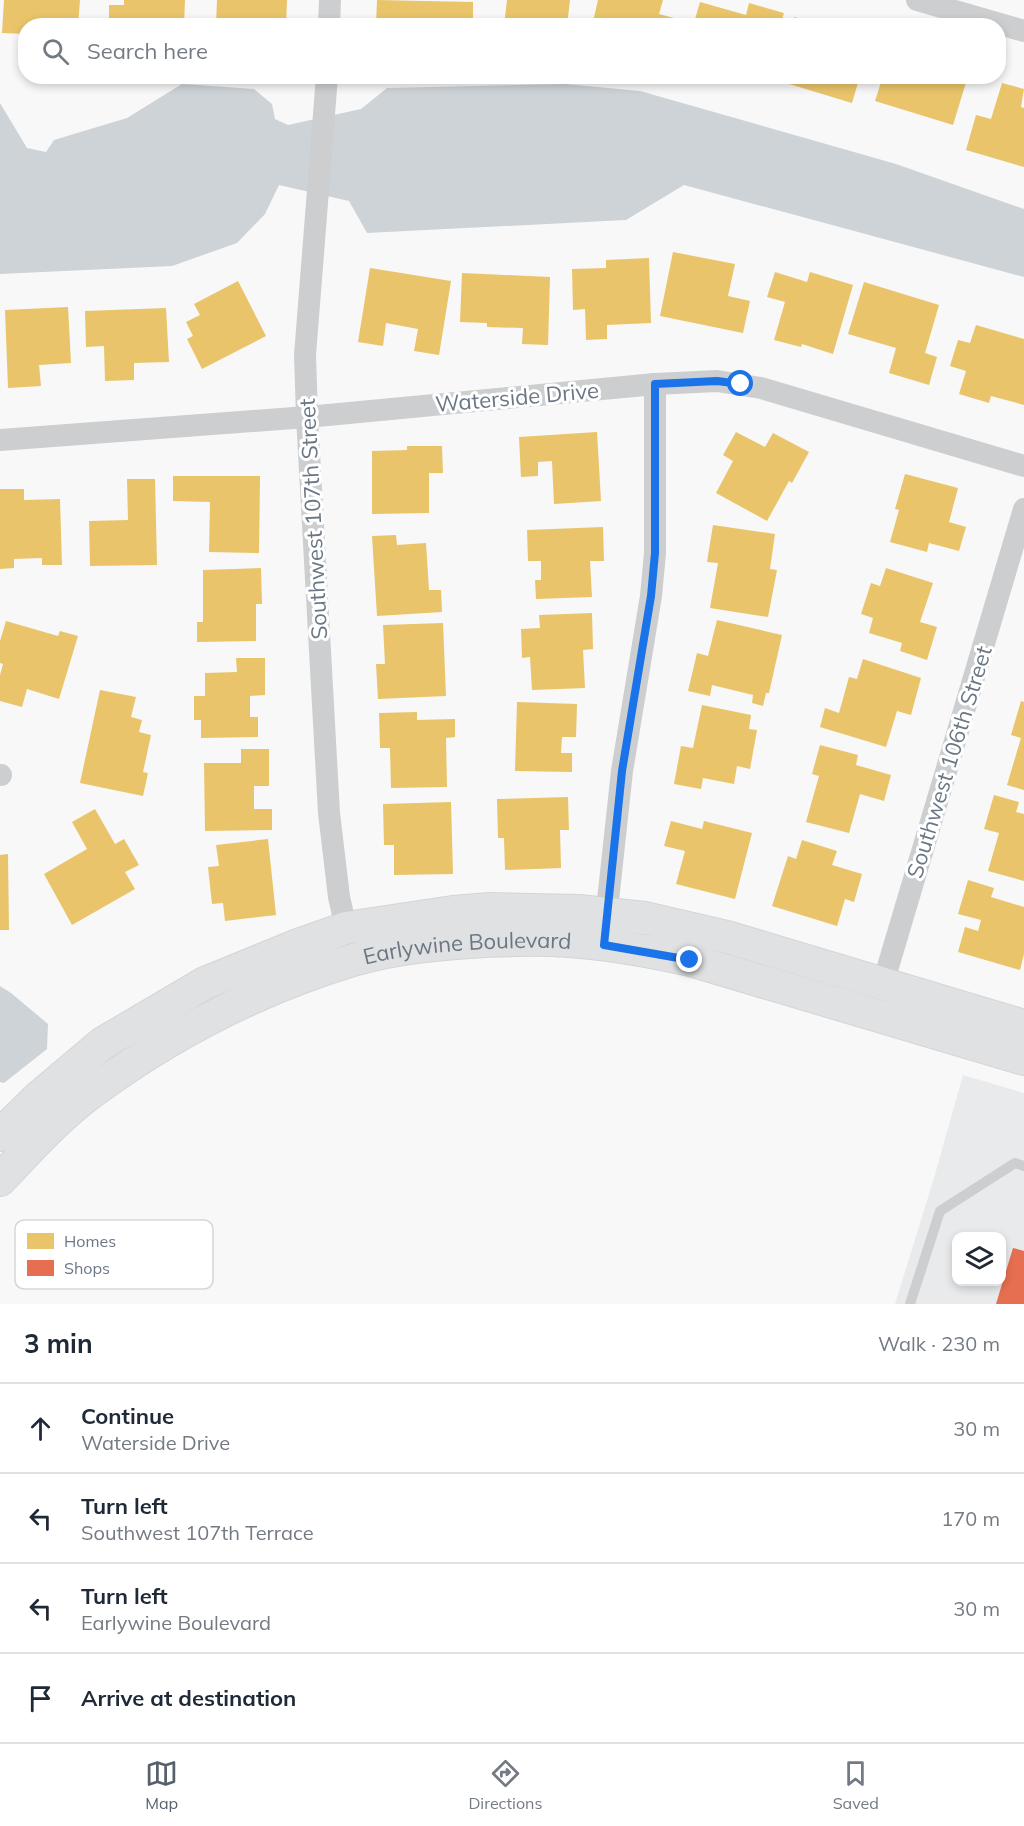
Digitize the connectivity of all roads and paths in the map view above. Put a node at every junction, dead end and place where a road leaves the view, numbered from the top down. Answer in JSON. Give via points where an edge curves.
{"nodes":[{"id":1,"x":330,"y":0,"type":"edge"},
{"id":2,"x":917,"y":0,"type":"edge"},
{"id":3,"x":329,"y":18,"type":"edge"},
{"id":4,"x":977,"y":18,"type":"edge"},
{"id":5,"x":1006,"y":27,"type":"edge"},
{"id":6,"x":1024,"y":32,"type":"edge"},
{"id":7,"x":326,"y":84,"type":"edge"},
{"id":8,"x":655,"y":384,"type":"junction"},
{"id":9,"x":307,"y":417,"type":"junction"},
{"id":10,"x":0,"y":440,"type":"edge"},
{"id":11,"x":1024,"y":466,"type":"edge"},
{"id":12,"x":1024,"y":509,"type":"edge"},
{"id":13,"x":606,"y":913,"type":"junction"},
{"id":14,"x":346,"y":928,"type":"junction"},
{"id":15,"x":604,"y":945,"type":"junction"},
{"id":16,"x":354,"y":960,"type":"junction"},
{"id":17,"x":883,"y":984,"type":"junction"},
{"id":18,"x":874,"y":1014,"type":"junction"},
{"id":19,"x":1024,"y":1026,"type":"edge"},
{"id":20,"x":1024,"y":1059,"type":"edge"},
{"id":21,"x":0,"y":1135,"type":"edge"},
{"id":22,"x":1024,"y":1166,"type":"edge"},
{"id":23,"x":0,"y":1179,"type":"edge"},
{"id":24,"x":910,"y":1304,"type":"edge"}],
"edges":[{"from":1,"to":3,"type":"street"},
{"from":2,"to":4,"type":"street"},
{"from":5,"to":6,"type":"street"},
{"from":7,"to":9,"type":"street","name":"Southwest 107th Street","via":[[305,355]]},
{"from":8,"to":9,"type":"street","name":"Waterside Drive"},
{"from":8,"to":11,"type":"street","name":"Waterside Drive","via":[[717,381],[761,388]]},
{"from":8,"to":13,"type":"street","via":[[655,553],[622,771]]},
{"from":9,"to":10,"type":"street","name":"Waterside Drive"},
{"from":9,"to":14,"type":"street","name":"Southwest 107th Street","via":[[329,813]]},
{"from":12,"to":17,"type":"street","name":"Southwest 106th Street"},
{"from":13,"to":14,"type":"street","name":"Earlywine Boulevard","via":[[490,909]]},
{"from":13,"to":15,"type":"street"},
{"from":13,"to":17,"type":"street","name":"Earlywine Boulevard","via":[[678,925]]},
{"from":14,"to":16,"type":"street","name":"Southwest 107th Street"},
{"from":14,"to":21,"type":"street","name":"Earlywine Boulevard","via":[[205,983],[163,1007],[103,1043]]},
{"from":15,"to":16,"type":"street","name":"Earlywine Boulevard","via":[[482,941]]},
{"from":15,"to":18,"type":"street","name":"Earlywine Boulevard","via":[[690,960]]},
{"from":16,"to":23,"type":"street","name":"Earlywine Boulevard","via":[[239,1003],[150,1051],[90,1093]]},
{"from":17,"to":18,"type":"street","name":"Southwest 106th Street"},
{"from":17,"to":19,"type":"street","name":"Earlywine Boulevard"},
{"from":18,"to":20,"type":"street","name":"Earlywine Boulevard"},
{"from":22,"to":24,"type":"lane","via":[[1015,1163],[940,1211]]}]}
